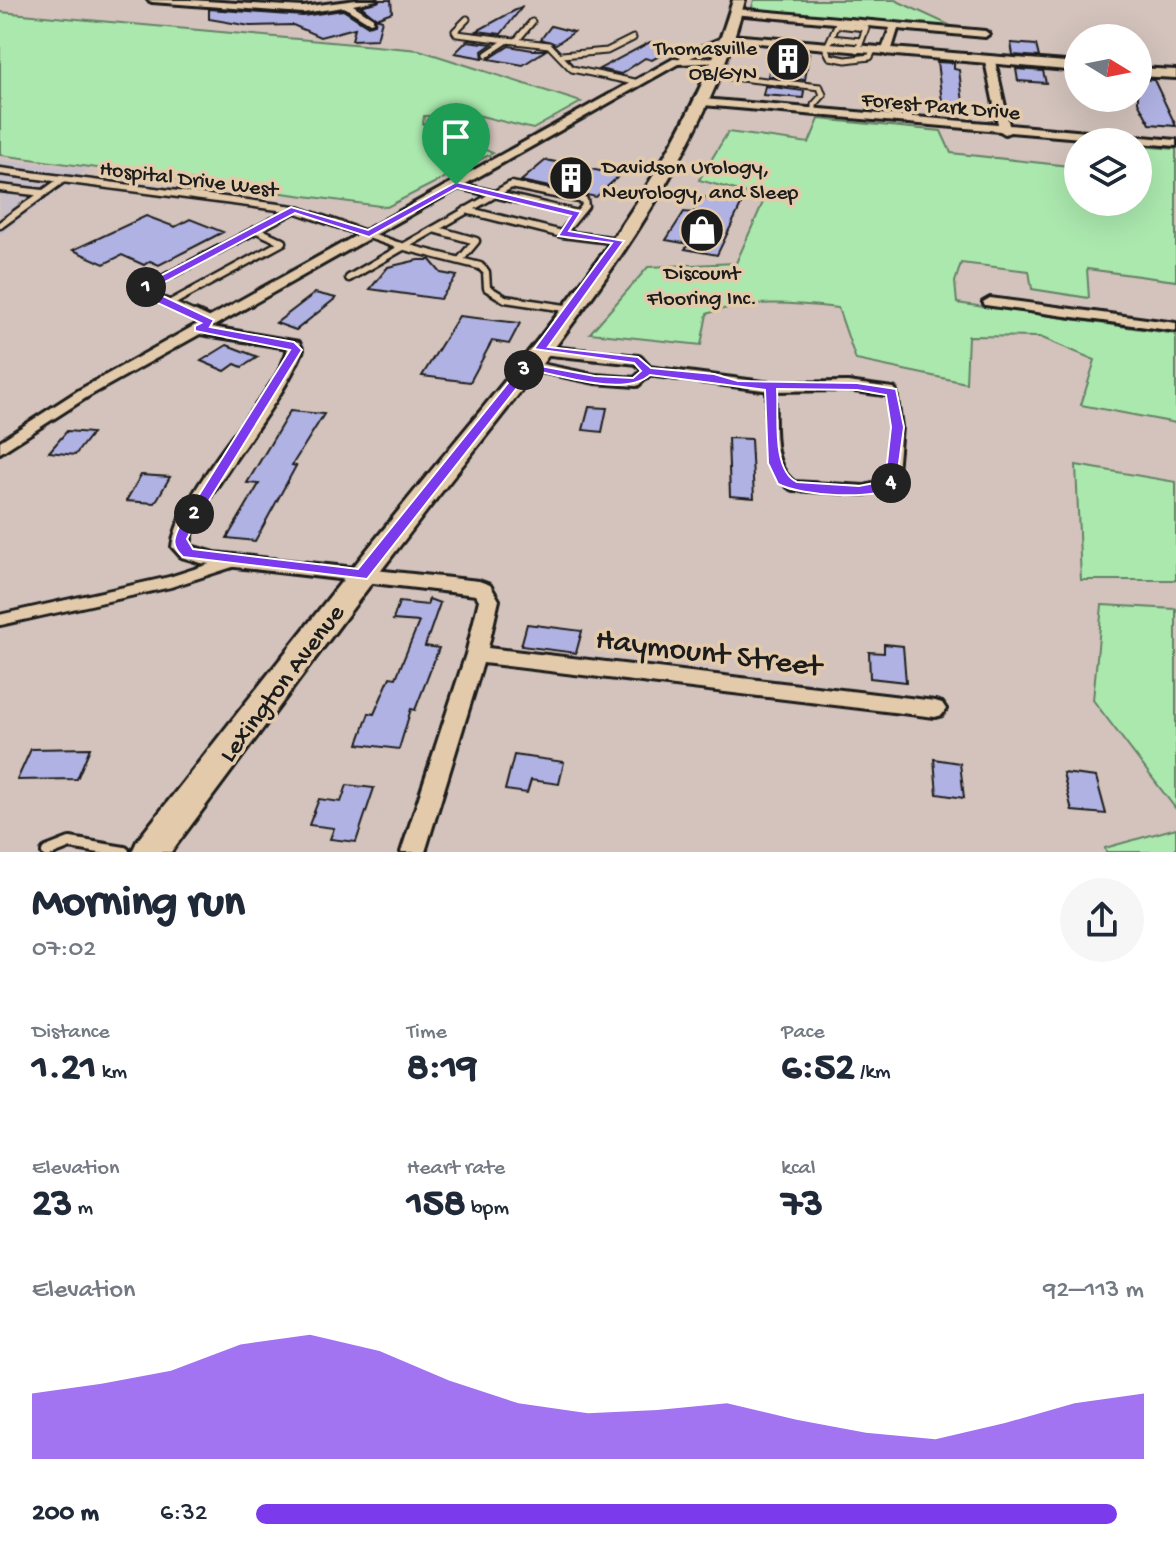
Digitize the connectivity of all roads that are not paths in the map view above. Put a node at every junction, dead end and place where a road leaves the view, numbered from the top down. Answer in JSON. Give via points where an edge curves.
{"nodes":[{"id":1,"x":152,"y":0,"type":"edge"},
{"id":2,"x":373,"y":0,"type":"edge"},
{"id":3,"x":348,"y":6,"type":"junction"},
{"id":4,"x":738,"y":6,"type":"edge"},
{"id":5,"x":467,"y":19,"type":"dead end"},
{"id":6,"x":370,"y":20,"type":"dead end"},
{"id":7,"x":532,"y":22,"type":"dead end"},
{"id":8,"x":895,"y":26,"type":"junction"},
{"id":9,"x":985,"y":34,"type":"dead end"},
{"id":10,"x":633,"y":38,"type":"dead end"},
{"id":11,"x":508,"y":40,"type":"junction"},
{"id":12,"x":516,"y":41,"type":"junction"},
{"id":13,"x":829,"y":42,"type":"junction"},
{"id":14,"x":860,"y":45,"type":"junction"},
{"id":15,"x":873,"y":51,"type":"junction"},
{"id":16,"x":886,"y":52,"type":"junction"},
{"id":17,"x":487,"y":54,"type":"dead end"},
{"id":18,"x":562,"y":55,"type":"junction"},
{"id":19,"x":721,"y":58,"type":"junction"},
{"id":20,"x":676,"y":61,"type":"junction"},
{"id":21,"x":990,"y":61,"type":"junction"},
{"id":22,"x":1064,"y":66,"type":"edge"},
{"id":23,"x":1152,"y":73,"type":"edge"},
{"id":24,"x":1176,"y":74,"type":"edge"},
{"id":25,"x":639,"y":83,"type":"junction"},
{"id":26,"x":703,"y":102,"type":"junction"},
{"id":27,"x":814,"y":113,"type":"junction"},
{"id":28,"x":1005,"y":131,"type":"junction"},
{"id":29,"x":1176,"y":143,"type":"edge"},
{"id":30,"x":0,"y":171,"type":"edge"},
{"id":31,"x":62,"y":180,"type":"junction"},
{"id":32,"x":456,"y":185,"type":"junction"},
{"id":33,"x":0,"y":188,"type":"edge"},
{"id":34,"x":44,"y":193,"type":"junction"},
{"id":35,"x":491,"y":195,"type":"junction"},
{"id":36,"x":294,"y":209,"type":"junction"},
{"id":37,"x":466,"y":210,"type":"junction"},
{"id":38,"x":578,"y":214,"type":"junction"},
{"id":39,"x":0,"y":225,"type":"edge"},
{"id":40,"x":434,"y":229,"type":"junction"},
{"id":41,"x":257,"y":230,"type":"junction"},
{"id":42,"x":369,"y":234,"type":"junction"},
{"id":43,"x":562,"y":234,"type":"junction"},
{"id":44,"x":619,"y":241,"type":"junction"},
{"id":45,"x":405,"y":247,"type":"junction"},
{"id":46,"x":461,"y":259,"type":"junction"},
{"id":47,"x":349,"y":278,"type":"dead end"},
{"id":48,"x":990,"y":302,"type":"dead end"},
{"id":49,"x":169,"y":304,"type":"junction"},
{"id":50,"x":572,"y":309,"type":"junction"},
{"id":51,"x":204,"y":326,"type":"junction"},
{"id":52,"x":1176,"y":327,"type":"edge"},
{"id":53,"x":534,"y":357,"type":"junction"},
{"id":54,"x":648,"y":371,"type":"junction"},
{"id":55,"x":771,"y":387,"type":"junction"},
{"id":56,"x":0,"y":448,"type":"edge"},
{"id":57,"x":235,"y":561,"type":"junction"},
{"id":58,"x":362,"y":575,"type":"junction"},
{"id":59,"x":0,"y":620,"type":"edge"},
{"id":60,"x":476,"y":654,"type":"junction"},
{"id":61,"x":935,"y":709,"type":"dead end"},
{"id":62,"x":47,"y":852,"type":"edge"},
{"id":63,"x":124,"y":852,"type":"edge"},
{"id":64,"x":150,"y":852,"type":"edge"},
{"id":65,"x":413,"y":852,"type":"edge"}],
"edges":[{"from":1,"to":3,"type":"street","via":[[280,10]]},
{"from":2,"to":3,"type":"street"},
{"from":3,"to":6,"type":"street"},
{"from":4,"to":8,"type":"street"},
{"from":4,"to":19,"type":"main road","name":"Lexington Avenue"},
{"from":5,"to":11,"type":"lane","via":[[457,34]]},
{"from":7,"to":12,"type":"lane"},
{"from":8,"to":9,"type":"street"},
{"from":8,"to":16,"type":"street"},
{"from":10,"to":18,"type":"lane","via":[[607,51]]},
{"from":11,"to":12,"type":"lane"},
{"from":11,"to":17,"type":"lane"},
{"from":12,"to":18,"type":"lane","via":[[549,45]]},
{"from":13,"to":14,"type":"street"},
{"from":13,"to":14,"type":"lane","via":[[837,25],[866,28]]},
{"from":13,"to":15,"type":"lane","via":[[830,57],[870,57]]},
{"from":13,"to":19,"type":"street"},
{"from":14,"to":15,"type":"street"},
{"from":15,"to":16,"type":"street"},
{"from":16,"to":21,"type":"street"},
{"from":18,"to":25,"type":"lane","via":[[572,69]]},
{"from":19,"to":20,"type":"street"},
{"from":19,"to":20,"type":"street"},
{"from":19,"to":26,"type":"main road","name":"Lexington Avenue"},
{"from":19,"to":27,"type":"lane","via":[[820,87],[823,95]]},
{"from":20,"to":25,"type":"street"},
{"from":21,"to":22,"type":"street"},
{"from":21,"to":28,"type":"street"},
{"from":23,"to":24,"type":"street"},
{"from":25,"to":32,"type":"street"},
{"from":26,"to":27,"type":"street","name":"Forest Park Drive"},
{"from":26,"to":44,"type":"main road","name":"Lexington Avenue","via":[[669,167]]},
{"from":27,"to":28,"type":"street","name":"Forest Park Drive"},
{"from":28,"to":29,"type":"street","name":"Forest Park Drive"},
{"from":30,"to":31,"type":"lane","name":"Hospital Drive West"},
{"from":31,"to":34,"type":"lane"},
{"from":31,"to":36,"type":"lane","name":"Hospital Drive West"},
{"from":32,"to":35,"type":"lane"},
{"from":32,"to":42,"type":"street"},
{"from":33,"to":34,"type":"lane"},
{"from":34,"to":39,"type":"lane"},
{"from":35,"to":37,"type":"lane"},
{"from":35,"to":38,"type":"lane"},
{"from":35,"to":38,"type":"lane","via":[[511,185],[584,200]]},
{"from":36,"to":41,"type":"lane"},
{"from":36,"to":42,"type":"lane","name":"Hospital Drive West"},
{"from":37,"to":40,"type":"lane"},
{"from":37,"to":43,"type":"lane"},
{"from":38,"to":43,"type":"lane"},
{"from":40,"to":45,"type":"lane"},
{"from":40,"to":46,"type":"lane","via":[[476,241]]},
{"from":41,"to":49,"type":"lane","via":[[145,288]]},
{"from":41,"to":49,"type":"lane","via":[[283,242]]},
{"from":42,"to":45,"type":"lane","name":"Hospital Drive West"},
{"from":42,"to":51,"type":"street"},
{"from":43,"to":44,"type":"lane"},
{"from":44,"to":50,"type":"main road","name":"Lexington Avenue"},
{"from":45,"to":46,"type":"lane","name":"Hospital Drive West"},
{"from":45,"to":47,"type":"lane"},
{"from":46,"to":50,"type":"lane","via":[[486,272],[492,294]]},
{"from":48,"to":52,"type":"street"},
{"from":49,"to":51,"type":"lane"},
{"from":50,"to":53,"type":"main road","name":"Lexington Avenue"},
{"from":51,"to":56,"type":"street","via":[[84,393]]},
{"from":51,"to":57,"type":"street","via":[[294,345],[296,350],[180,539],[188,554]]},
{"from":53,"to":54,"type":"lane","via":[[638,360]]},
{"from":53,"to":54,"type":"lane","via":[[595,379],[636,382]]},
{"from":53,"to":58,"type":"main road","name":"Lexington Avenue"},
{"from":54,"to":55,"type":"lane"},
{"from":55,"to":55,"type":"lane","via":[[857,386],[892,392],[897,427],[892,483],[883,489],[859,490],[794,487],[783,481],[775,463]]},
{"from":57,"to":58,"type":"street"},
{"from":57,"to":59,"type":"lane","via":[[170,582]]},
{"from":58,"to":60,"type":"street","via":[[483,590],[488,611]]},
{"from":58,"to":64,"type":"main road","name":"Lexington Avenue"},
{"from":60,"to":61,"type":"street","name":"Haymount Street"},
{"from":60,"to":65,"type":"street"},
{"from":62,"to":63,"type":"lane","via":[[70,843]]}]}
